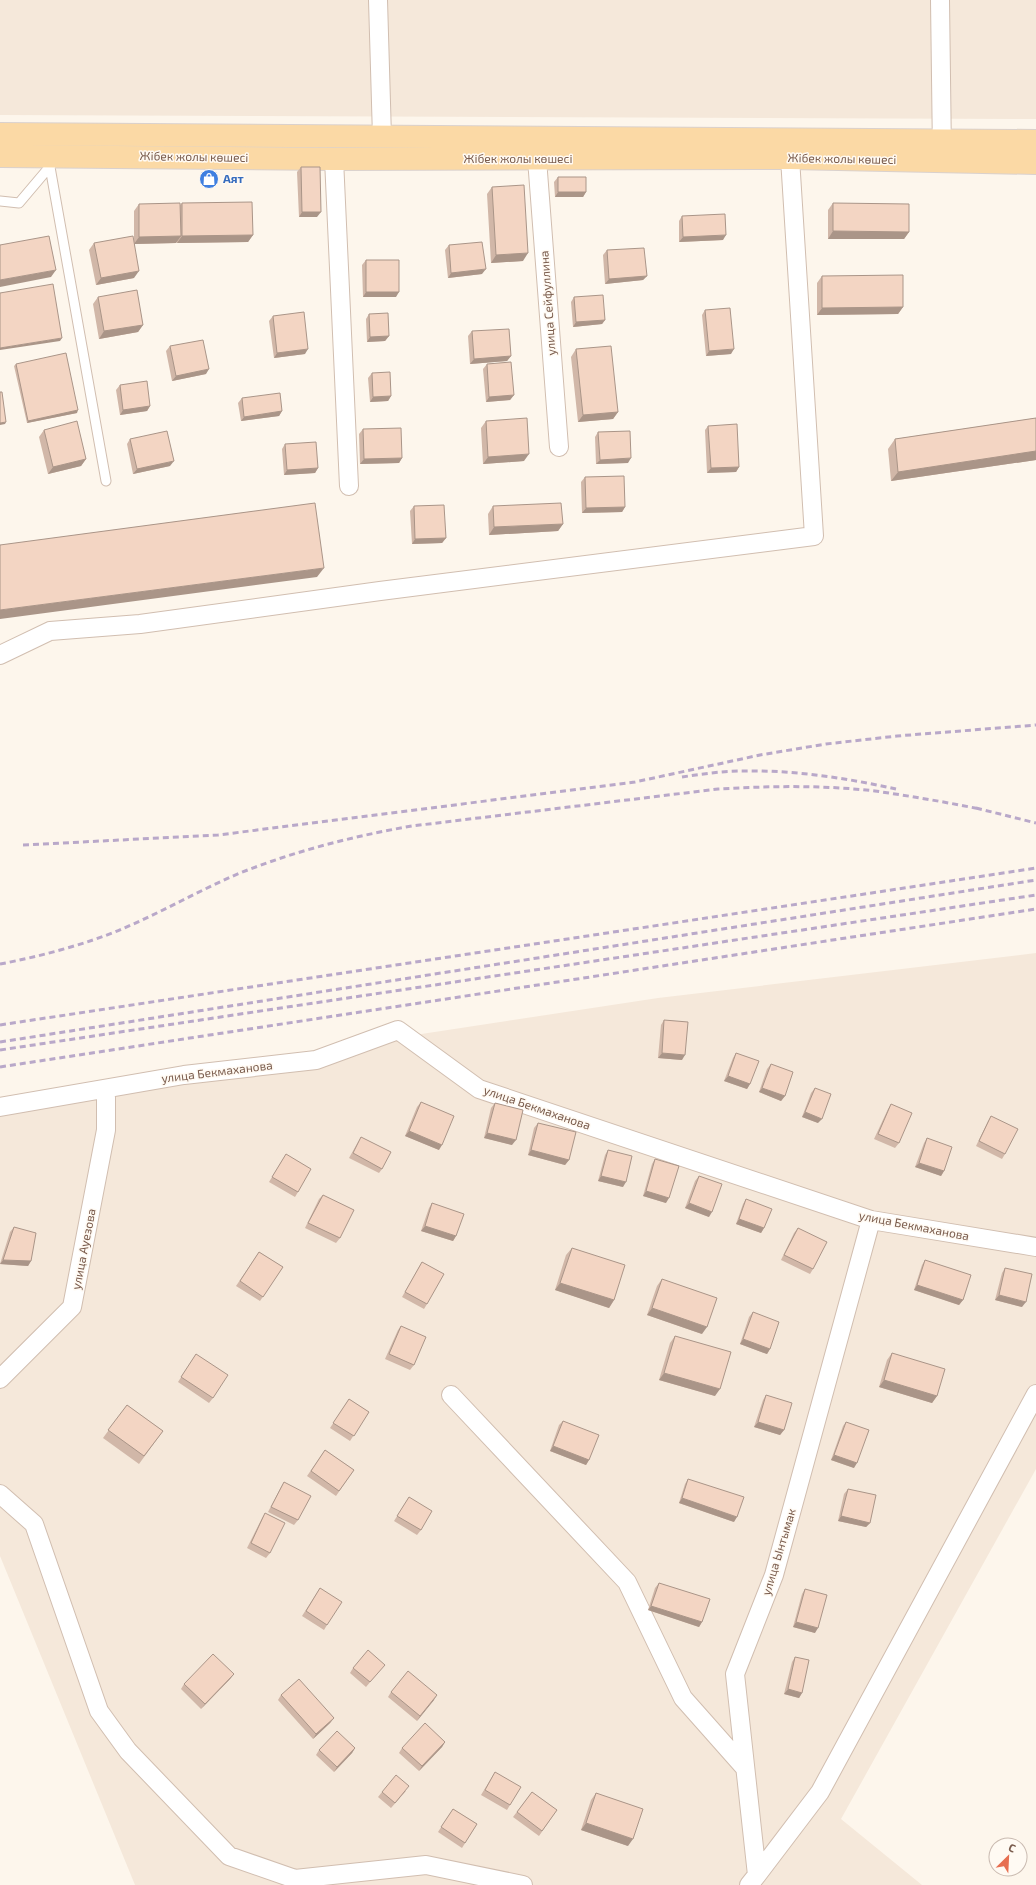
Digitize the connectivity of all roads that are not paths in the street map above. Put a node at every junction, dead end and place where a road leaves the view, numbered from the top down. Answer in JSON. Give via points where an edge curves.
{"nodes":[{"id":1,"x":378,"y":0,"type":"edge"},
{"id":2,"x":940,"y":0,"type":"edge"},
{"id":3,"x":0,"y":134,"type":"edge"},
{"id":4,"x":382,"y":137,"type":"junction"},
{"id":5,"x":1036,"y":141,"type":"edge"},
{"id":6,"x":942,"y":151,"type":"junction"},
{"id":7,"x":0,"y":156,"type":"edge"},
{"id":8,"x":537,"y":158,"type":"junction"},
{"id":9,"x":790,"y":158,"type":"junction"},
{"id":10,"x":334,"y":159,"type":"junction"},
{"id":11,"x":56,"y":161,"type":"junction"},
{"id":12,"x":1036,"y":163,"type":"edge"},
{"id":13,"x":0,"y":201,"type":"edge"},
{"id":14,"x":559,"y":447,"type":"dead end"},
{"id":15,"x":106,"y":481,"type":"dead end"},
{"id":16,"x":349,"y":486,"type":"dead end"},
{"id":17,"x":0,"y":655,"type":"edge"},
{"id":18,"x":106,"y":1089,"type":"junction"},
{"id":19,"x":0,"y":1107,"type":"edge"},
{"id":20,"x":871,"y":1220,"type":"junction"},
{"id":21,"x":1036,"y":1248,"type":"edge"},
{"id":22,"x":0,"y":1379,"type":"edge"},
{"id":23,"x":1036,"y":1394,"type":"edge"},
{"id":24,"x":451,"y":1395,"type":"dead end"},
{"id":25,"x":0,"y":1494,"type":"edge"},
{"id":26,"x":745,"y":1768,"type":"junction"},
{"id":27,"x":753,"y":1880,"type":"edge"},
{"id":28,"x":523,"y":1885,"type":"edge"}],
"edges":[{"from":1,"to":4,"type":"street"},
{"from":2,"to":6,"type":"street"},
{"from":3,"to":4,"type":"main road","name":"Жібек жолы көшесі"},
{"from":4,"to":6,"type":"main road","name":"Жібек жолы көшесі"},
{"from":5,"to":6,"type":"main road","name":"Жібек жолы көшесі"},
{"from":6,"to":9,"type":"main road","name":"Жібек жолы көшесі"},
{"from":6,"to":12,"type":"main road","name":"Жібек жолы көшесі"},
{"from":7,"to":11,"type":"main road","name":"Жібек жолы көшесі"},
{"from":8,"to":9,"type":"main road","name":"Жібек жолы көшесі"},
{"from":8,"to":10,"type":"main road","name":"Жібек жолы көшесі"},
{"from":8,"to":14,"type":"street","name":"улица Сейфуллина"},
{"from":9,"to":17,"type":"street","via":[[814,536],[140,624],[50,631]]},
{"from":10,"to":11,"type":"main road","name":"Жібек жолы көшесі"},
{"from":10,"to":16,"type":"street"},
{"from":11,"to":13,"type":"lane","via":[[19,203]]},
{"from":11,"to":15,"type":"lane"},
{"from":18,"to":19,"type":"street","name":"улица Бекмаханова"},
{"from":18,"to":20,"type":"street","name":"улица Бекмаханова","via":[[184,1075],[316,1060],[398,1030],[479,1089]]},
{"from":18,"to":22,"type":"street","name":"улица Ауезова","via":[[106,1130],[72,1307]]},
{"from":20,"to":21,"type":"street","name":"улица Бекмаханова"},
{"from":20,"to":26,"type":"street","name":"улица Ынтымак","via":[[774,1576],[735,1674]]},
{"from":23,"to":27,"type":"street","via":[[820,1792]]},
{"from":24,"to":26,"type":"street","via":[[627,1582],[683,1698]]},
{"from":25,"to":28,"type":"street","via":[[34,1524],[99,1711],[128,1751],[229,1856],[295,1879],[426,1865]]},
{"from":26,"to":27,"type":"street","name":"улица Ынтымак"}]}
